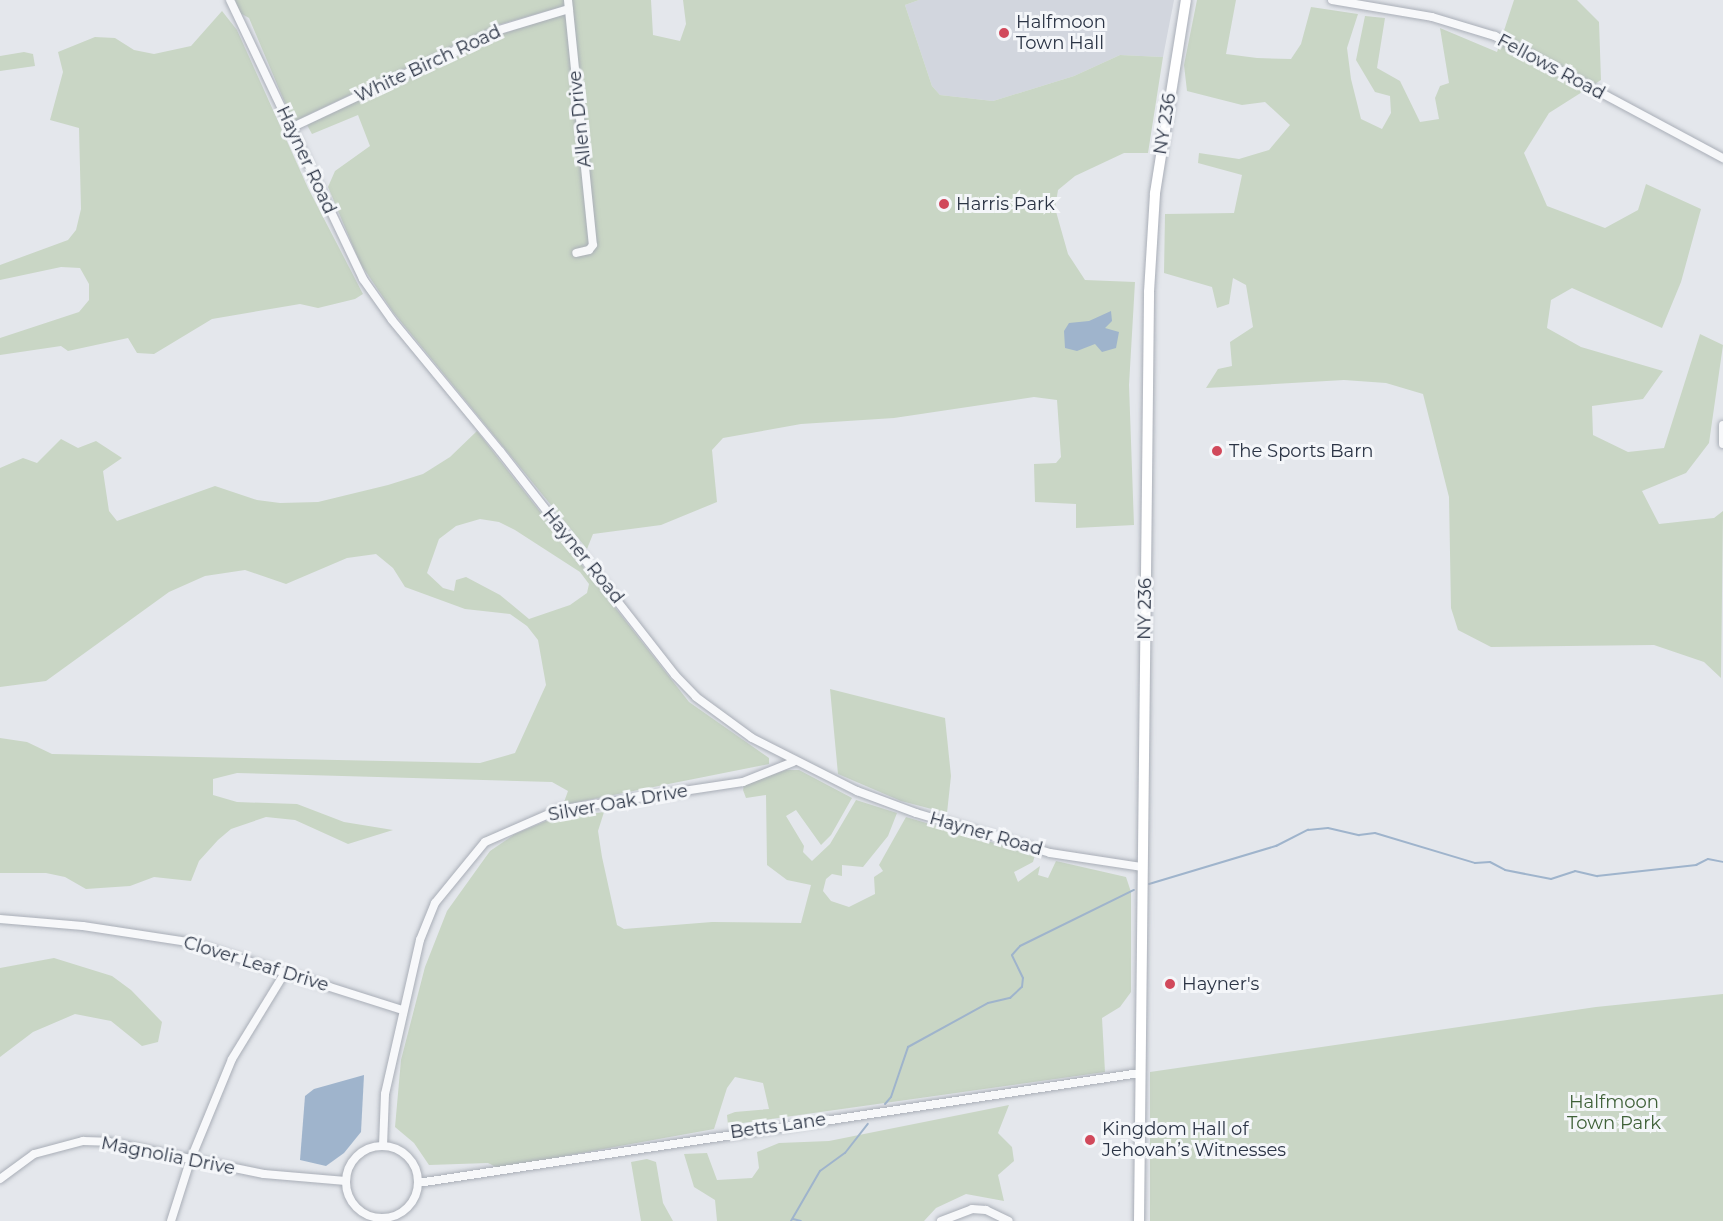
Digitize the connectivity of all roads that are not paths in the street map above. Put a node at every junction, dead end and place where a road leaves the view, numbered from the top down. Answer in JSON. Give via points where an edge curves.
{"nodes":[{"id":1,"x":230,"y":0,"type":"edge"},
{"id":2,"x":1186,"y":0,"type":"edge"},
{"id":3,"x":1332,"y":0,"type":"edge"},
{"id":4,"x":569,"y":4,"type":"edge"},
{"id":5,"x":291,"y":128,"type":"junction"},
{"id":6,"x":1723,"y":158,"type":"edge"},
{"id":7,"x":576,"y":253,"type":"dead end"},
{"id":8,"x":1723,"y":425,"type":"edge"},
{"id":9,"x":1723,"y":444,"type":"edge"},
{"id":10,"x":793,"y":762,"type":"junction"},
{"id":11,"x":1141,"y":867,"type":"junction"},
{"id":12,"x":0,"y":919,"type":"edge"},
{"id":13,"x":286,"y":971,"type":"junction"},
{"id":14,"x":403,"y":1010,"type":"junction"},
{"id":15,"x":1139,"y":1073,"type":"junction"},
{"id":16,"x":383,"y":1146,"type":"junction"},
{"id":17,"x":190,"y":1161,"type":"junction"},
{"id":18,"x":0,"y":1179,"type":"edge"},
{"id":19,"x":346,"y":1181,"type":"junction"},
{"id":20,"x":418,"y":1183,"type":"junction"},
{"id":21,"x":171,"y":1221,"type":"edge"},
{"id":22,"x":941,"y":1221,"type":"edge"},
{"id":23,"x":1009,"y":1221,"type":"edge"},
{"id":24,"x":1139,"y":1221,"type":"edge"}],
"edges":[{"from":1,"to":5,"type":"street","name":"Hayner Road"},
{"from":2,"to":11,"type":"main road","name":"NY 236","number":"NY 236","via":[[1155,193],[1149,292]]},
{"from":3,"to":6,"type":"street","name":"Fellows Road","via":[[1432,17],[1495,36]]},
{"from":4,"to":5,"type":"street","name":"White Birch Road","via":[[496,31]]},
{"from":4,"to":7,"type":"street","name":"Allen Drive","via":[[593,237],[591,249]]},
{"from":5,"to":10,"type":"street","name":"Hayner Road","via":[[363,279],[392,321],[500,451],[675,675],[721,717]]},
{"from":8,"to":9,"type":"street"},
{"from":10,"to":11,"type":"street","name":"Hayner Road","via":[[916,813],[1050,853]]},
{"from":10,"to":14,"type":"street","name":"Silver Oak Drive","via":[[743,782],[558,810],[484,842],[435,903],[420,940]]},
{"from":11,"to":15,"type":"main road","name":"NY 236","number":"NY 236"},
{"from":12,"to":13,"type":"street","name":"Clover Leaf Drive","via":[[188,942]]},
{"from":13,"to":14,"type":"street","name":"Clover Leaf Drive"},
{"from":13,"to":17,"type":"street","via":[[232,1059]]},
{"from":14,"to":16,"type":"street","name":"Silver Oak Drive","via":[[385,1094]]},
{"from":15,"to":20,"type":"street","name":"Betts Lane"},
{"from":15,"to":24,"type":"main road","name":"NY 236","number":"NY 236"},
{"from":16,"to":19,"type":"street","via":[[363,1151],[355,1158]]},
{"from":16,"to":20,"type":"street","via":[[394,1148],[411,1161]]},
{"from":17,"to":18,"type":"street","name":"Magnolia Drive","via":[[108,1142],[83,1141],[34,1154]]},
{"from":17,"to":19,"type":"street","name":"Magnolia Drive"},
{"from":17,"to":21,"type":"street"},
{"from":19,"to":20,"type":"street","via":[[356,1206],[373,1217],[384,1218],[405,1210]]},
{"from":22,"to":23,"type":"street","via":[[972,1209],[993,1212]]}]}
